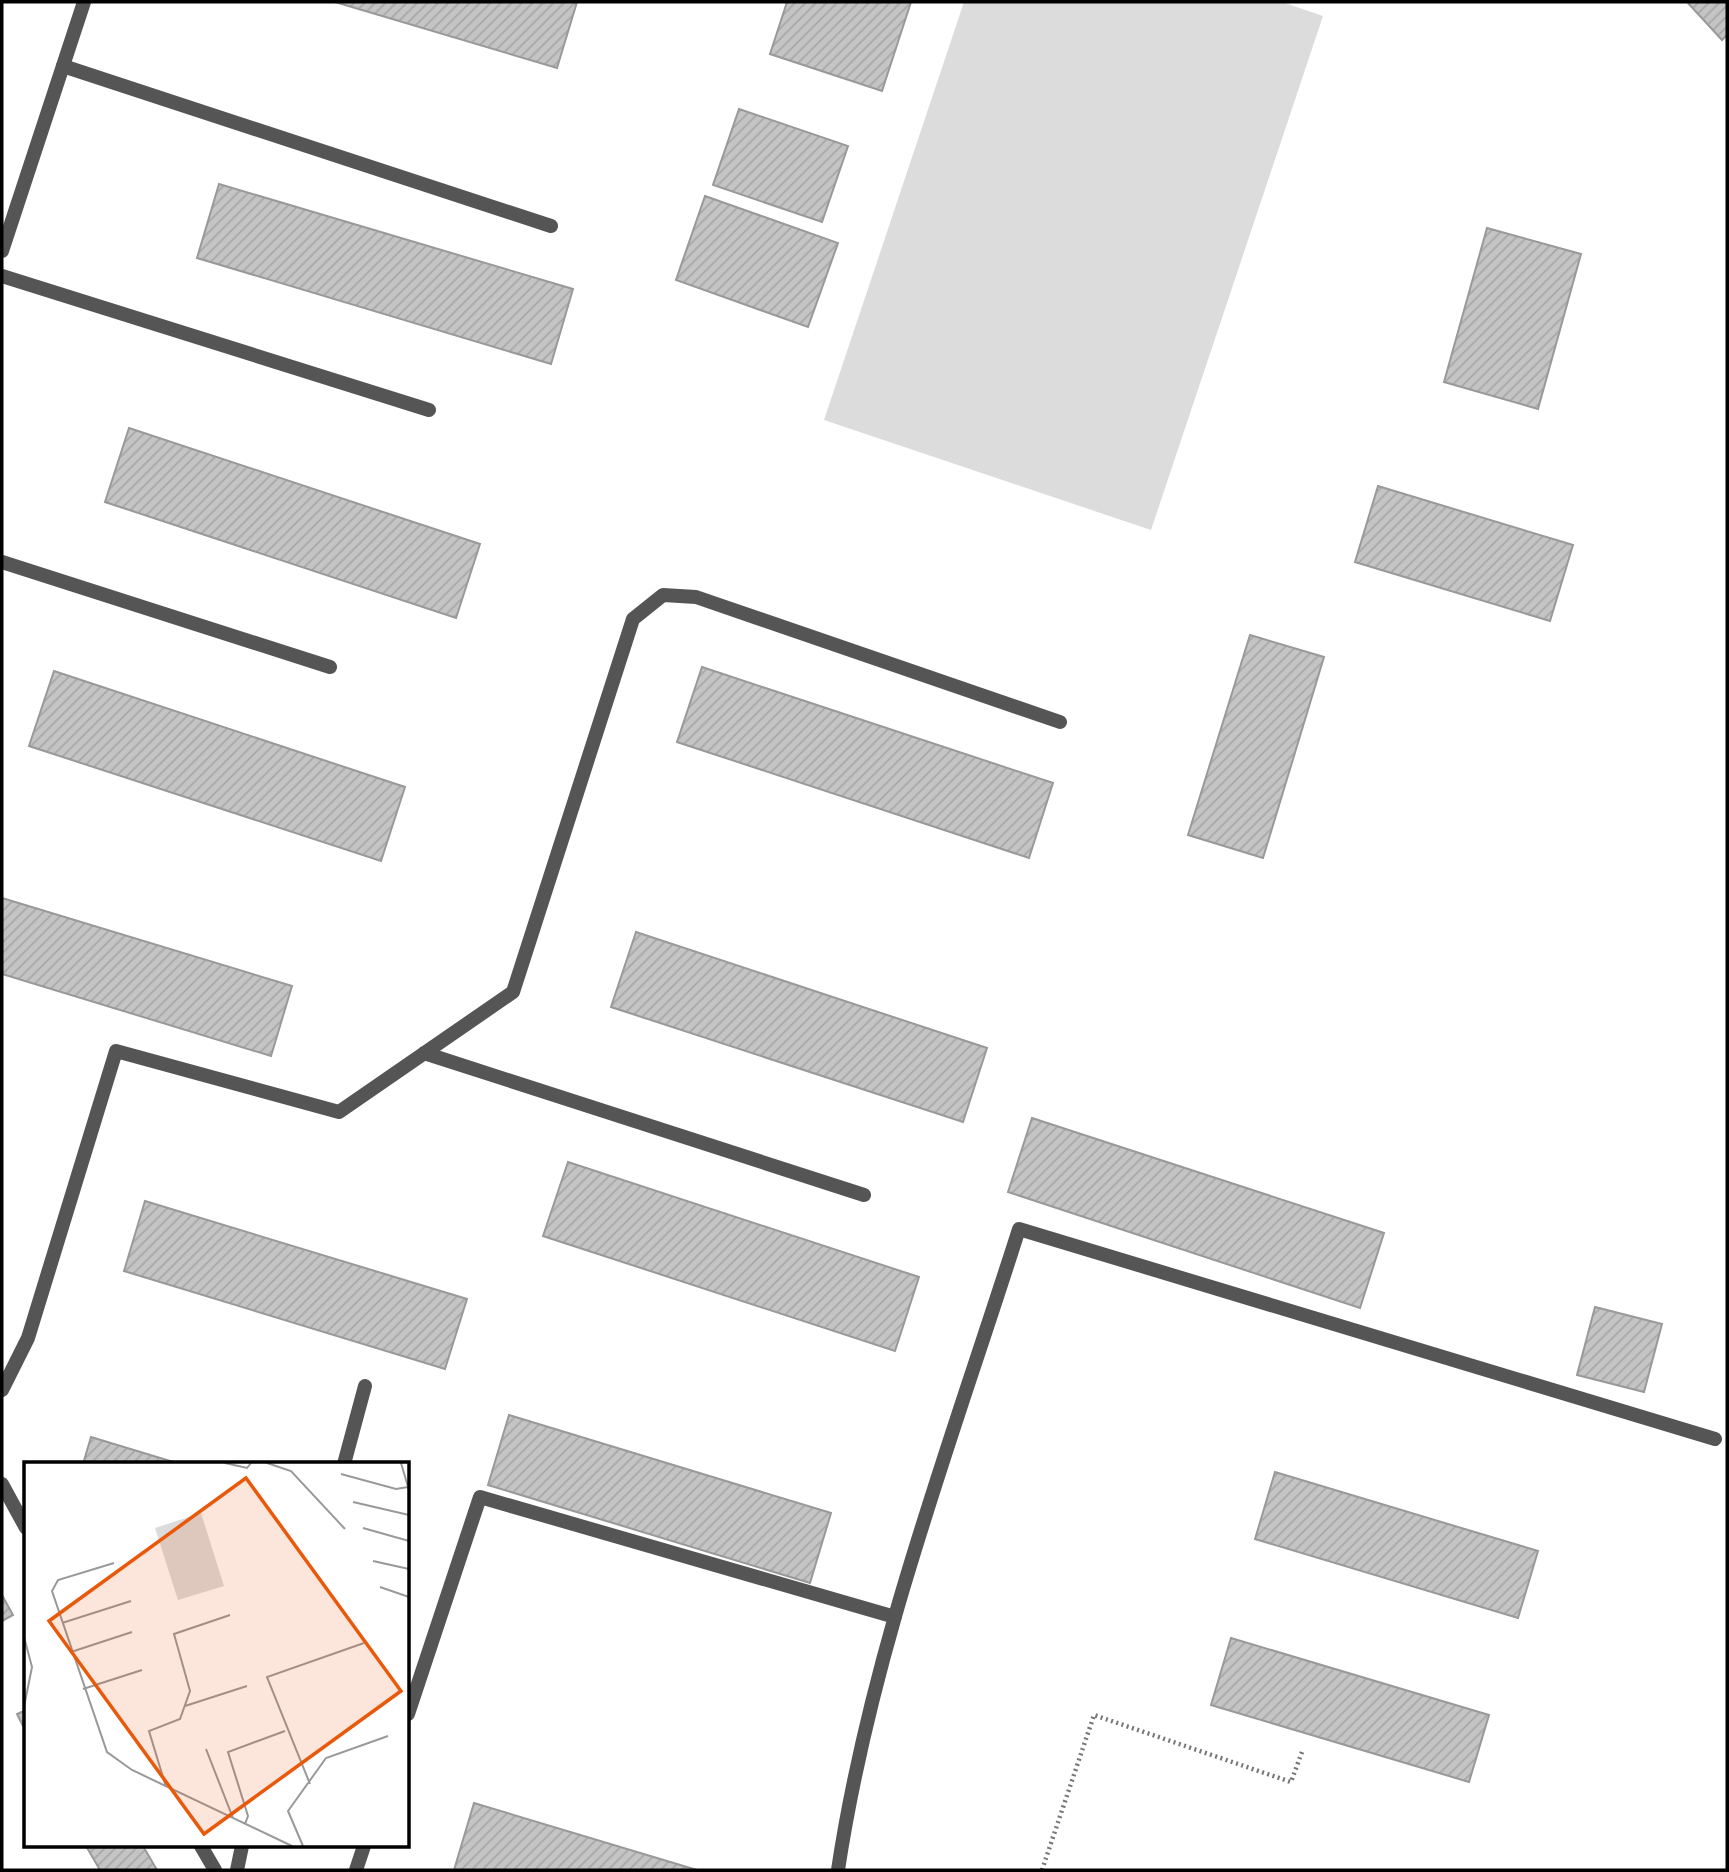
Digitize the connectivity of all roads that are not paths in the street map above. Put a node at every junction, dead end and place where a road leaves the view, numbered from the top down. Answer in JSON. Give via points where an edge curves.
{"nodes":[{"id":1,"x":84,"y":2,"type":"edge"},
{"id":2,"x":63,"y":66,"type":"junction"},
{"id":3,"x":551,"y":226,"type":"dead end"},
{"id":4,"x":2,"y":251,"type":"edge"},
{"id":5,"x":2,"y":276,"type":"edge"},
{"id":6,"x":429,"y":410,"type":"dead end"},
{"id":7,"x":2,"y":562,"type":"edge"},
{"id":8,"x":330,"y":667,"type":"dead end"},
{"id":9,"x":1060,"y":722,"type":"dead end"},
{"id":10,"x":424,"y":1053,"type":"junction"},
{"id":11,"x":864,"y":1195,"type":"dead end"},
{"id":12,"x":365,"y":1386,"type":"dead end"},
{"id":13,"x":2,"y":1390,"type":"edge"},
{"id":14,"x":1715,"y":1439,"type":"dead end"},
{"id":15,"x":345,"y":1462,"type":"edge"},
{"id":16,"x":2,"y":1484,"type":"edge"},
{"id":17,"x":24,"y":1524,"type":"edge"},
{"id":18,"x":895,"y":1617,"type":"junction"},
{"id":19,"x":410,"y":1708,"type":"edge"},
{"id":20,"x":202,"y":1848,"type":"edge"},
{"id":21,"x":242,"y":1848,"type":"edge"},
{"id":22,"x":363,"y":1848,"type":"edge"},
{"id":23,"x":215,"y":1870,"type":"edge"},
{"id":24,"x":237,"y":1870,"type":"edge"},
{"id":25,"x":356,"y":1870,"type":"edge"},
{"id":26,"x":838,"y":1870,"type":"edge"}],
"edges":[{"from":1,"to":2,"type":"street"},
{"from":2,"to":3,"type":"street"},
{"from":2,"to":4,"type":"street"},
{"from":5,"to":6,"type":"street"},
{"from":7,"to":8,"type":"street"},
{"from":9,"to":10,"type":"street","via":[[695,597],[663,596],[633,619],[513,992]]},
{"from":10,"to":11,"type":"street"},
{"from":10,"to":13,"type":"street","via":[[339,1112],[116,1051],[27,1338]]},
{"from":12,"to":15,"type":"street"},
{"from":14,"to":18,"type":"street","via":[[1019,1229]]},
{"from":16,"to":17,"type":"street"},
{"from":18,"to":19,"type":"street","via":[[480,1497]]},
{"from":18,"to":26,"type":"street"},
{"from":20,"to":23,"type":"street"},
{"from":21,"to":24,"type":"street"},
{"from":22,"to":25,"type":"street"}]}
